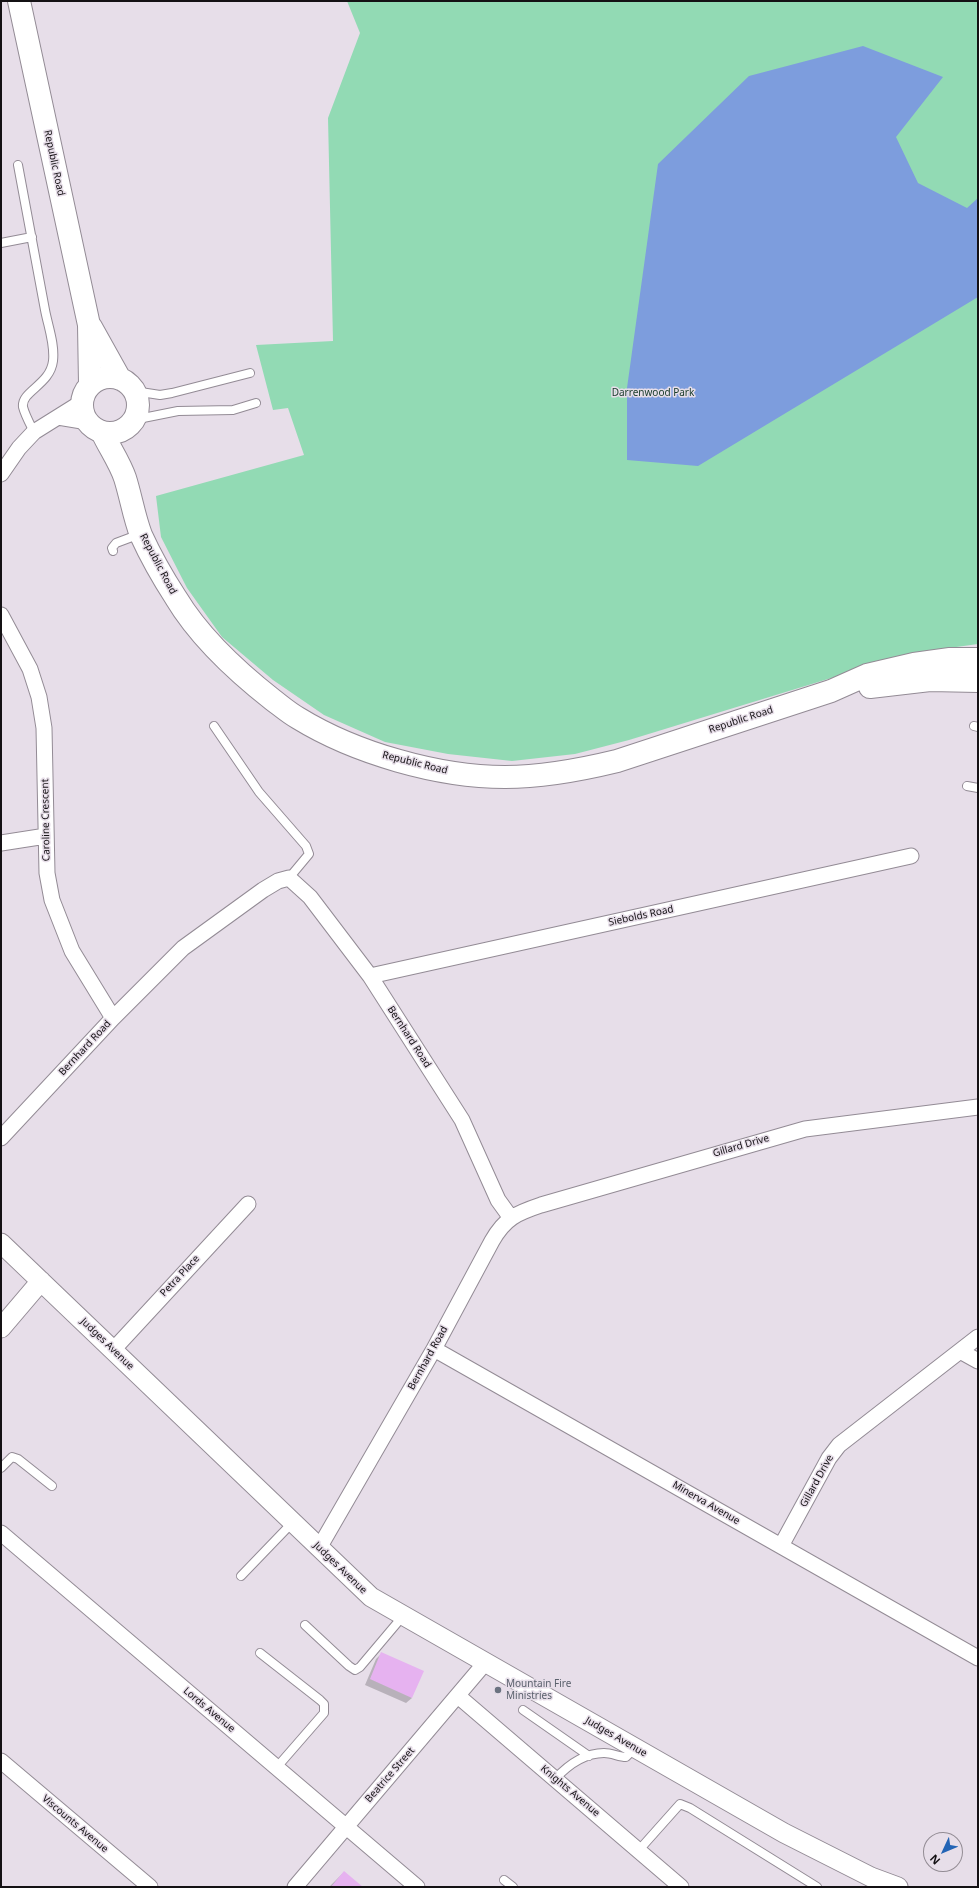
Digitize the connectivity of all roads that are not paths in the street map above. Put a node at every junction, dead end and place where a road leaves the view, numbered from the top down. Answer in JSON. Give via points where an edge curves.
{"nodes":[{"id":1,"x":19,"y":1,"type":"edge"},
{"id":2,"x":18,"y":165,"type":"dead end"},
{"id":3,"x":32,"y":237,"type":"junction"},
{"id":4,"x":1,"y":243,"type":"edge"},
{"id":5,"x":89,"y":325,"type":"junction"},
{"id":6,"x":250,"y":373,"type":"dead end"},
{"id":7,"x":127,"y":385,"type":"junction"},
{"id":8,"x":86,"y":393,"type":"junction"},
{"id":9,"x":256,"y":403,"type":"dead end"},
{"id":10,"x":58,"y":418,"type":"junction"},
{"id":11,"x":131,"y":422,"type":"junction"},
{"id":12,"x":95,"y":427,"type":"junction"},
{"id":13,"x":34,"y":432,"type":"junction"},
{"id":14,"x":1,"y":474,"type":"edge"},
{"id":15,"x":125,"y":477,"type":"junction"},
{"id":16,"x":141,"y":533,"type":"junction"},
{"id":17,"x":113,"y":551,"type":"dead end"},
{"id":18,"x":1,"y":615,"type":"edge"},
{"id":19,"x":978,"y":659,"type":"edge"},
{"id":20,"x":978,"y":681,"type":"edge"},
{"id":21,"x":831,"y":691,"type":"junction"},
{"id":22,"x":214,"y":726,"type":"dead end"},
{"id":23,"x":967,"y":786,"type":"dead end"},
{"id":24,"x":978,"y":788,"type":"edge"},
{"id":25,"x":46,"y":836,"type":"junction"},
{"id":26,"x":1,"y":844,"type":"edge"},
{"id":27,"x":911,"y":856,"type":"dead end"},
{"id":28,"x":289,"y":878,"type":"junction"},
{"id":29,"x":370,"y":976,"type":"junction"},
{"id":30,"x":113,"y":1018,"type":"junction"},
{"id":31,"x":978,"y":1107,"type":"edge"},
{"id":32,"x":1,"y":1138,"type":"edge"},
{"id":33,"x":248,"y":1204,"type":"dead end"},
{"id":34,"x":511,"y":1218,"type":"junction"},
{"id":35,"x":1,"y":1243,"type":"edge"},
{"id":36,"x":41,"y":1281,"type":"junction"},
{"id":37,"x":1,"y":1328,"type":"edge"},
{"id":38,"x":978,"y":1337,"type":"edge"},
{"id":39,"x":434,"y":1349,"type":"junction"},
{"id":40,"x":113,"y":1350,"type":"junction"},
{"id":41,"x":960,"y":1351,"type":"junction"},
{"id":42,"x":978,"y":1361,"type":"edge"},
{"id":43,"x":1,"y":1468,"type":"edge"},
{"id":44,"x":52,"y":1486,"type":"dead end"},
{"id":45,"x":293,"y":1522,"type":"junction"},
{"id":46,"x":1,"y":1533,"type":"edge"},
{"id":47,"x":781,"y":1546,"type":"junction"},
{"id":48,"x":319,"y":1548,"type":"junction"},
{"id":49,"x":241,"y":1576,"type":"dead end"},
{"id":50,"x":403,"y":1616,"type":"junction"},
{"id":51,"x":305,"y":1625,"type":"dead end"},
{"id":52,"x":260,"y":1653,"type":"dead end"},
{"id":53,"x":978,"y":1658,"type":"edge"},
{"id":54,"x":485,"y":1662,"type":"junction"},
{"id":55,"x":458,"y":1696,"type":"junction"},
{"id":56,"x":523,"y":1710,"type":"dead end"},
{"id":57,"x":635,"y":1748,"type":"junction"},
{"id":58,"x":589,"y":1756,"type":"junction"},
{"id":59,"x":1,"y":1761,"type":"edge"},
{"id":60,"x":277,"y":1767,"type":"junction"},
{"id":61,"x":555,"y":1779,"type":"junction"},
{"id":62,"x":346,"y":1826,"type":"junction"},
{"id":63,"x":784,"y":1833,"type":"junction"},
{"id":64,"x":639,"y":1850,"type":"junction"},
{"id":65,"x":504,"y":1880,"type":"dead end"},
{"id":66,"x":150,"y":1887,"type":"edge"},
{"id":67,"x":295,"y":1887,"type":"edge"},
{"id":68,"x":417,"y":1887,"type":"edge"},
{"id":69,"x":513,"y":1887,"type":"edge"},
{"id":70,"x":682,"y":1887,"type":"edge"},
{"id":71,"x":817,"y":1887,"type":"edge"},
{"id":72,"x":865,"y":1887,"type":"edge"},
{"id":73,"x":898,"y":1887,"type":"edge"}],
"edges":[{"from":1,"to":5,"type":"main road","name":"Republic Road"},
{"from":2,"to":3,"type":"lane"},
{"from":3,"to":4,"type":"lane"},
{"from":3,"to":13,"type":"lane","via":[[53,344],[53,360],[47,377],[24,399],[24,410]]},
{"from":5,"to":7,"type":"main road","name":"Republic Road"},
{"from":5,"to":8,"type":"main road","name":"Republic Road"},
{"from":6,"to":7,"type":"lane","via":[[160,395]]},
{"from":7,"to":8,"type":"main road","via":[[106,376],[96,380]]},
{"from":7,"to":11,"type":"main road","via":[[138,401],[137,412]]},
{"from":8,"to":10,"type":"street"},
{"from":8,"to":12,"type":"main road","via":[[82,408]]},
{"from":9,"to":11,"type":"lane","via":[[233,410],[178,411]]},
{"from":10,"to":12,"type":"street"},
{"from":10,"to":13,"type":"street"},
{"from":11,"to":12,"type":"main road","via":[[124,429],[113,433]]},
{"from":11,"to":15,"type":"main road","name":"Republic Road"},
{"from":12,"to":15,"type":"main road","name":"Republic Road"},
{"from":13,"to":14,"type":"street"},
{"from":15,"to":16,"type":"main road","name":"Republic Road"},
{"from":16,"to":17,"type":"lane","via":[[116,543]]},
{"from":16,"to":21,"type":"main road","name":"Republic Road","via":[[177,600],[210,643],[252,683],[298,718],[333,736],[390,758],[423,766],[459,773],[504,777],[583,769],[617,761]]},
{"from":18,"to":25,"type":"street","name":"Caroline Crescent","via":[[30,669],[39,697],[44,736]]},
{"from":19,"to":21,"type":"main road","name":"Republic Road","via":[[950,659],[914,664],[867,676]]},
{"from":20,"to":21,"type":"main road","name":"Republic Road","via":[[930,680]]},
{"from":22,"to":28,"type":"lane","via":[[259,792],[306,846],[309,854],[307,858]]},
{"from":23,"to":24,"type":"lane"},
{"from":25,"to":26,"type":"street"},
{"from":25,"to":30,"type":"street","name":"Caroline Crescent","via":[[47,873],[52,900],[61,926],[72,951]]},
{"from":27,"to":29,"type":"street","name":"Siebolds Road"},
{"from":28,"to":29,"type":"street","name":"Bernhard Road","via":[[310,897]]},
{"from":28,"to":30,"type":"street","name":"Bernhard Road","via":[[278,881],[198,936],[172,958]]},
{"from":29,"to":34,"type":"street","name":"Bernhard Road","via":[[462,1120],[498,1200]]},
{"from":30,"to":32,"type":"street","name":"Bernhard Road"},
{"from":31,"to":34,"type":"street","name":"Gillard Drive","via":[[805,1129],[541,1205]]},
{"from":33,"to":40,"type":"street","name":"Petra Place"},
{"from":34,"to":39,"type":"street","name":"Bernhard Road","via":[[500,1227]]},
{"from":35,"to":36,"type":"street","name":"Judges Avenue"},
{"from":36,"to":37,"type":"street"},
{"from":36,"to":40,"type":"street","name":"Judges Avenue"},
{"from":38,"to":41,"type":"street","name":"Gillard Drive"},
{"from":39,"to":47,"type":"street","name":"Minerva Avenue"},
{"from":39,"to":48,"type":"street","name":"Bernhard Road"},
{"from":40,"to":45,"type":"street","name":"Judges Avenue"},
{"from":41,"to":42,"type":"street"},
{"from":41,"to":47,"type":"street","name":"Gillard Drive","via":[[839,1445],[829,1458]]},
{"from":43,"to":44,"type":"lane","via":[[12,1457],[18,1459]]},
{"from":45,"to":48,"type":"street","name":"Judges Avenue"},
{"from":45,"to":49,"type":"lane"},
{"from":46,"to":60,"type":"street","name":"Lords Avenue"},
{"from":47,"to":53,"type":"street","name":"Minerva Avenue"},
{"from":48,"to":50,"type":"street","name":"Judges Avenue","via":[[364,1591]]},
{"from":50,"to":51,"type":"lane","via":[[355,1670]]},
{"from":50,"to":54,"type":"street","name":"Judges Avenue"},
{"from":52,"to":60,"type":"lane","via":[[320,1700],[325,1708],[324,1713]]},
{"from":54,"to":55,"type":"street","name":"Beatrice Street"},
{"from":54,"to":57,"type":"street","name":"Judges Avenue"},
{"from":55,"to":61,"type":"street","name":"Knights Avenue"},
{"from":55,"to":62,"type":"street","name":"Beatrice Street"},
{"from":56,"to":58,"type":"lane"},
{"from":57,"to":58,"type":"lane","via":[[626,1757],[606,1753]]},
{"from":57,"to":63,"type":"street","name":"Judges Avenue"},
{"from":58,"to":61,"type":"lane","via":[[569,1764]]},
{"from":59,"to":66,"type":"street","name":"Viscounts Avenue"},
{"from":60,"to":62,"type":"street","name":"Lords Avenue"},
{"from":61,"to":64,"type":"street","name":"Knights Avenue"},
{"from":62,"to":67,"type":"street","name":"Beatrice Street"},
{"from":62,"to":68,"type":"street","name":"Lords Avenue"},
{"from":63,"to":72,"type":"street","name":"Judges Avenue"},
{"from":63,"to":73,"type":"street","name":"Judges Avenue","via":[[871,1877]]},
{"from":64,"to":70,"type":"street","name":"Knights Avenue"},
{"from":64,"to":71,"type":"lane","via":[[680,1804]]},
{"from":65,"to":69,"type":"lane"}]}
